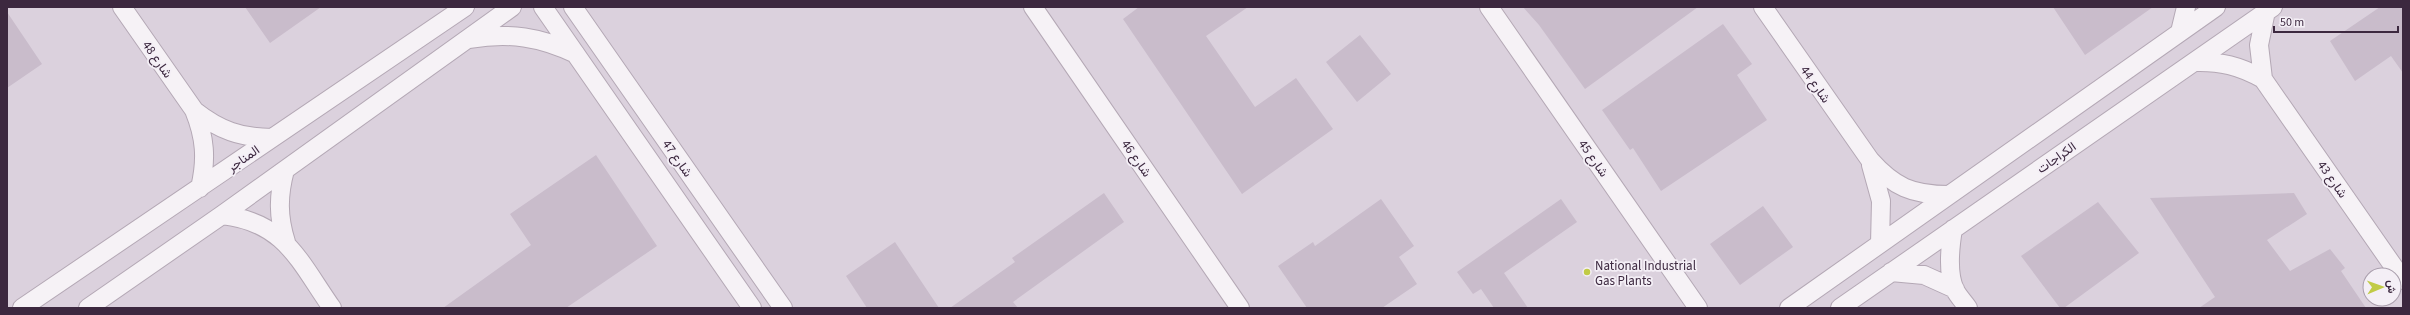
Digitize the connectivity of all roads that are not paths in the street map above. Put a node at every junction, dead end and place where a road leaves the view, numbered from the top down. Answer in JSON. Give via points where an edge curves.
{"nodes":[{"id":1,"x":122,"y":7,"type":"edge"},
{"id":2,"x":512,"y":7,"type":"edge"},
{"id":3,"x":543,"y":7,"type":"edge"},
{"id":4,"x":573,"y":7,"type":"edge"},
{"id":5,"x":1033,"y":7,"type":"edge"},
{"id":6,"x":1489,"y":7,"type":"edge"},
{"id":7,"x":1763,"y":7,"type":"edge"},
{"id":8,"x":2186,"y":7,"type":"edge"},
{"id":9,"x":2216,"y":7,"type":"edge"},
{"id":10,"x":2269,"y":9,"type":"edge"},
{"id":11,"x":457,"y":10,"type":"edge"},
{"id":12,"x":2180,"y":32,"type":"junction"},
{"id":13,"x":467,"y":40,"type":"junction"},
{"id":14,"x":577,"y":54,"type":"junction"},
{"id":15,"x":2194,"y":62,"type":"junction"},
{"id":16,"x":2263,"y":79,"type":"junction"},
{"id":17,"x":194,"y":110,"type":"junction"},
{"id":18,"x":272,"y":138,"type":"junction"},
{"id":19,"x":1870,"y":160,"type":"junction"},
{"id":20,"x":285,"y":170,"type":"junction"},
{"id":21,"x":200,"y":188,"type":"junction"},
{"id":22,"x":1949,"y":195,"type":"junction"},
{"id":23,"x":222,"y":215,"type":"junction"},
{"id":24,"x":1952,"y":229,"type":"junction"},
{"id":25,"x":286,"y":242,"type":"junction"},
{"id":26,"x":1880,"y":244,"type":"junction"},
{"id":27,"x":1891,"y":272,"type":"junction"},
{"id":28,"x":2403,"y":280,"type":"edge"},
{"id":29,"x":1955,"y":289,"type":"junction"},
{"id":30,"x":22,"y":308,"type":"edge"},
{"id":31,"x":88,"y":308,"type":"edge"},
{"id":32,"x":332,"y":308,"type":"edge"},
{"id":33,"x":752,"y":308,"type":"edge"},
{"id":34,"x":783,"y":308,"type":"edge"},
{"id":35,"x":1240,"y":308,"type":"edge"},
{"id":36,"x":1698,"y":308,"type":"edge"},
{"id":37,"x":1789,"y":308,"type":"edge"},
{"id":38,"x":1840,"y":308,"type":"edge"},
{"id":39,"x":1968,"y":308,"type":"edge"}],
"edges":[{"from":1,"to":17,"type":"street","name":"شارع 48"},
{"from":2,"to":13,"type":"street"},
{"from":3,"to":14,"type":"street","name":"شارع 47"},
{"from":4,"to":34,"type":"street","name":"شارع 47"},
{"from":5,"to":35,"type":"street","name":"شارع 46"},
{"from":6,"to":36,"type":"street","name":"شارع 45"},
{"from":7,"to":19,"type":"street","name":"شارع 44"},
{"from":8,"to":12,"type":"street"},
{"from":9,"to":12,"type":"street"},
{"from":10,"to":15,"type":"street","name":"الكراجات"},
{"from":10,"to":16,"type":"street","name":"شارع 43","via":[[2259,45]]},
{"from":11,"to":18,"type":"street","name":"المناجر"},
{"from":12,"to":22,"type":"street"},
{"from":13,"to":14,"type":"street","via":[[489,35],[512,35],[556,44]]},
{"from":13,"to":20,"type":"street"},
{"from":14,"to":33,"type":"street","name":"شارع 47"},
{"from":15,"to":16,"type":"street","via":[[2230,64]]},
{"from":15,"to":24,"type":"street","name":"الكراجات"},
{"from":16,"to":28,"type":"street","name":"شارع 43"},
{"from":17,"to":18,"type":"street","name":"شارع 48","via":[[211,124],[230,133],[250,138]]},
{"from":17,"to":21,"type":"street","name":"شارع 48","via":[[202,129],[205,148],[205,168]]},
{"from":18,"to":21,"type":"street","name":"المناجر"},
{"from":19,"to":22,"type":"street","name":"شارع 44","via":[[1885,177],[1904,188],[1926,195]]},
{"from":19,"to":26,"type":"street","name":"شارع 44","via":[[1880,201]]},
{"from":20,"to":23,"type":"street"},
{"from":20,"to":25,"type":"street","via":[[279,206]]},
{"from":21,"to":30,"type":"street","name":"المناجر"},
{"from":22,"to":26,"type":"street"},
{"from":23,"to":25,"type":"street","via":[[257,222]]},
{"from":23,"to":31,"type":"street"},
{"from":24,"to":27,"type":"street","name":"الكراجات"},
{"from":24,"to":29,"type":"street","via":[[1950,259]]},
{"from":25,"to":32,"type":"street"},
{"from":26,"to":37,"type":"street"},
{"from":27,"to":29,"type":"street","via":[[1924,275]]},
{"from":27,"to":38,"type":"street","name":"الكراجات"},
{"from":29,"to":39,"type":"street"}]}
